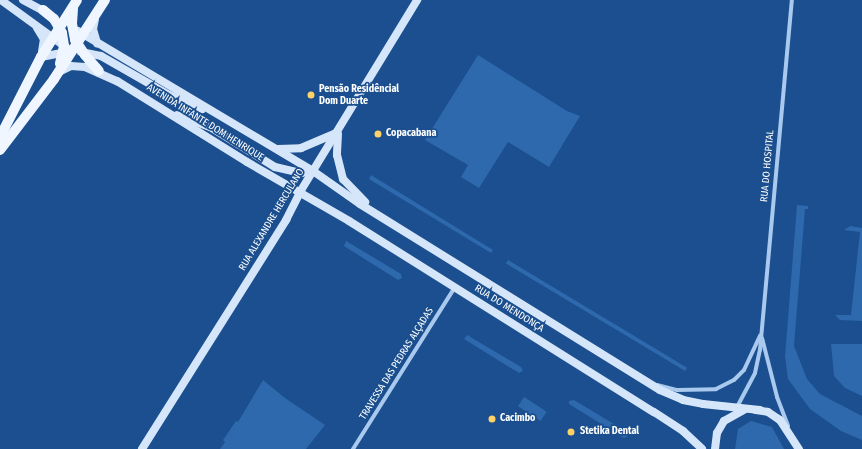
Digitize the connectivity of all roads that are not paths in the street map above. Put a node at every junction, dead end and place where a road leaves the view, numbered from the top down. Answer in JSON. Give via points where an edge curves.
{"nodes":[{"id":1,"x":1,"y":0,"type":"edge"},
{"id":2,"x":23,"y":0,"type":"edge"},
{"id":3,"x":105,"y":0,"type":"edge"},
{"id":4,"x":417,"y":0,"type":"edge"},
{"id":5,"x":792,"y":0,"type":"edge"},
{"id":6,"x":76,"y":2,"type":"edge"},
{"id":7,"x":43,"y":10,"type":"junction"},
{"id":8,"x":97,"y":12,"type":"junction"},
{"id":9,"x":33,"y":22,"type":"junction"},
{"id":10,"x":61,"y":25,"type":"junction"},
{"id":11,"x":72,"y":28,"type":"junction"},
{"id":12,"x":83,"y":34,"type":"junction"},
{"id":13,"x":53,"y":38,"type":"junction"},
{"id":14,"x":97,"y":43,"type":"junction"},
{"id":15,"x":72,"y":49,"type":"junction"},
{"id":16,"x":41,"y":57,"type":"junction"},
{"id":17,"x":99,"y":71,"type":"junction"},
{"id":18,"x":54,"y":79,"type":"junction"},
{"id":19,"x":169,"y":113,"type":"junction"},
{"id":20,"x":219,"y":115,"type":"junction"},
{"id":21,"x":338,"y":133,"type":"junction"},
{"id":22,"x":0,"y":137,"type":"edge"},
{"id":23,"x":275,"y":148,"type":"junction"},
{"id":24,"x":0,"y":150,"type":"edge"},
{"id":25,"x":313,"y":171,"type":"junction"},
{"id":26,"x":300,"y":192,"type":"junction"},
{"id":27,"x":375,"y":211,"type":"junction"},
{"id":28,"x":455,"y":287,"type":"junction"},
{"id":29,"x":761,"y":334,"type":"junction"},
{"id":30,"x":648,"y":383,"type":"junction"},
{"id":31,"x":737,"y":408,"type":"junction"},
{"id":32,"x":760,"y":410,"type":"junction"},
{"id":33,"x":728,"y":418,"type":"junction"},
{"id":34,"x":790,"y":431,"type":"junction"},
{"id":35,"x":142,"y":449,"type":"edge"},
{"id":36,"x":353,"y":449,"type":"edge"},
{"id":37,"x":702,"y":449,"type":"edge"},
{"id":38,"x":715,"y":449,"type":"edge"},
{"id":39,"x":800,"y":449,"type":"edge"}],
"edges":[{"from":1,"to":9,"type":"main road","name":"AVENIDA INFANTE DOM HENRIQUE"},
{"from":2,"to":7,"type":"main road"},
{"from":3,"to":8,"type":"main road"},
{"from":4,"to":21,"type":"main road","name":"RUA ALEXANDRE HERCULANO"},
{"from":5,"to":29,"type":"street","name":"RUA DO HOSPITAL"},
{"from":6,"to":7,"type":"main road","via":[[62,13]]},
{"from":6,"to":10,"type":"main road"},
{"from":6,"to":11,"type":"main road"},
{"from":7,"to":10,"type":"main road"},
{"from":8,"to":12,"type":"main road"},
{"from":8,"to":14,"type":"main road","via":[[93,30]]},
{"from":9,"to":13,"type":"main road","name":"AVENIDA INFANTE DOM HENRIQUE"},
{"from":9,"to":16,"type":"main road","via":[[44,39]]},
{"from":10,"to":11,"type":"main road","name":"AVENIDA INFANTE DOM HENRIQUE"},
{"from":10,"to":13,"type":"main road"},
{"from":10,"to":15,"type":"main road"},
{"from":11,"to":12,"type":"main road","name":"AVENIDA INFANTE DOM HENRIQUE"},
{"from":11,"to":15,"type":"main road"},
{"from":12,"to":14,"type":"main road","name":"AVENIDA INFANTE DOM HENRIQUE"},
{"from":12,"to":15,"type":"main road"},
{"from":13,"to":15,"type":"main road","name":"AVENIDA INFANTE DOM HENRIQUE"},
{"from":13,"to":16,"type":"main road"},
{"from":14,"to":20,"type":"main road","name":"AVENIDA INFANTE DOM HENRIQUE"},
{"from":15,"to":16,"type":"main road","name":"AVENIDA INFANTE DOM HENRIQUE"},
{"from":15,"to":17,"type":"main road"},
{"from":15,"to":18,"type":"main road"},
{"from":15,"to":20,"type":"main road","name":"AVENIDA INFANTE DOM HENRIQUE","via":[[101,56],[169,95]]},
{"from":16,"to":22,"type":"main road"},
{"from":17,"to":18,"type":"main road","name":"AVENIDA INFANTE DOM HENRIQUE","via":[[71,66],[61,70]]},
{"from":17,"to":19,"type":"main road","name":"AVENIDA INFANTE DOM HENRIQUE"},
{"from":18,"to":24,"type":"main road"},
{"from":19,"to":25,"type":"main road","via":[[212,128],[275,167],[301,173]]},
{"from":19,"to":26,"type":"main road","name":"AVENIDA INFANTE DOM HENRIQUE"},
{"from":20,"to":23,"type":"main road","name":"AVENIDA INFANTE DOM HENRIQUE"},
{"from":21,"to":23,"type":"main road","via":[[301,148]]},
{"from":21,"to":25,"type":"main road","name":"RUA ALEXANDRE HERCULANO"},
{"from":21,"to":27,"type":"main road","name":"RUA DO MENDONÇA","via":[[337,154],[343,179]]},
{"from":23,"to":25,"type":"main road","name":"AVENIDA INFANTE DOM HENRIQUE"},
{"from":25,"to":26,"type":"main road","name":"RUA ALEXANDRE HERCULANO"},
{"from":25,"to":27,"type":"main road","name":"RUA DO MENDONÇA","via":[[360,204]]},
{"from":26,"to":28,"type":"main road","name":"RUA DO MENDONÇA"},
{"from":26,"to":35,"type":"main road","name":"RUA ALEXANDRE HERCULANO","via":[[286,220]]},
{"from":27,"to":30,"type":"main road","name":"RUA DO MENDONÇA"},
{"from":28,"to":36,"type":"street","name":"TRAVESSA DAS PEDRAS ALÇADAS"},
{"from":28,"to":37,"type":"main road","name":"RUA DO MENDONÇA","via":[[683,431]]},
{"from":29,"to":30,"type":"street","name":"RUA DO MENDONÇA","via":[[744,370],[734,380],[716,389],[677,390]]},
{"from":29,"to":31,"type":"street","name":"RUA DO HOSPITAL","via":[[755,372]]},
{"from":29,"to":34,"type":"street","name":"RUA DO HOSPITAL","via":[[777,397]]},
{"from":30,"to":31,"type":"main road","via":[[683,400]]},
{"from":31,"to":32,"type":"main road"},
{"from":31,"to":33,"type":"street","name":"RUA DO HOSPITAL"},
{"from":32,"to":33,"type":"main road","via":[[741,411]]},
{"from":32,"to":34,"type":"main road","via":[[772,414]]},
{"from":33,"to":38,"type":"main road","via":[[717,433]]},
{"from":34,"to":39,"type":"main road"}]}
